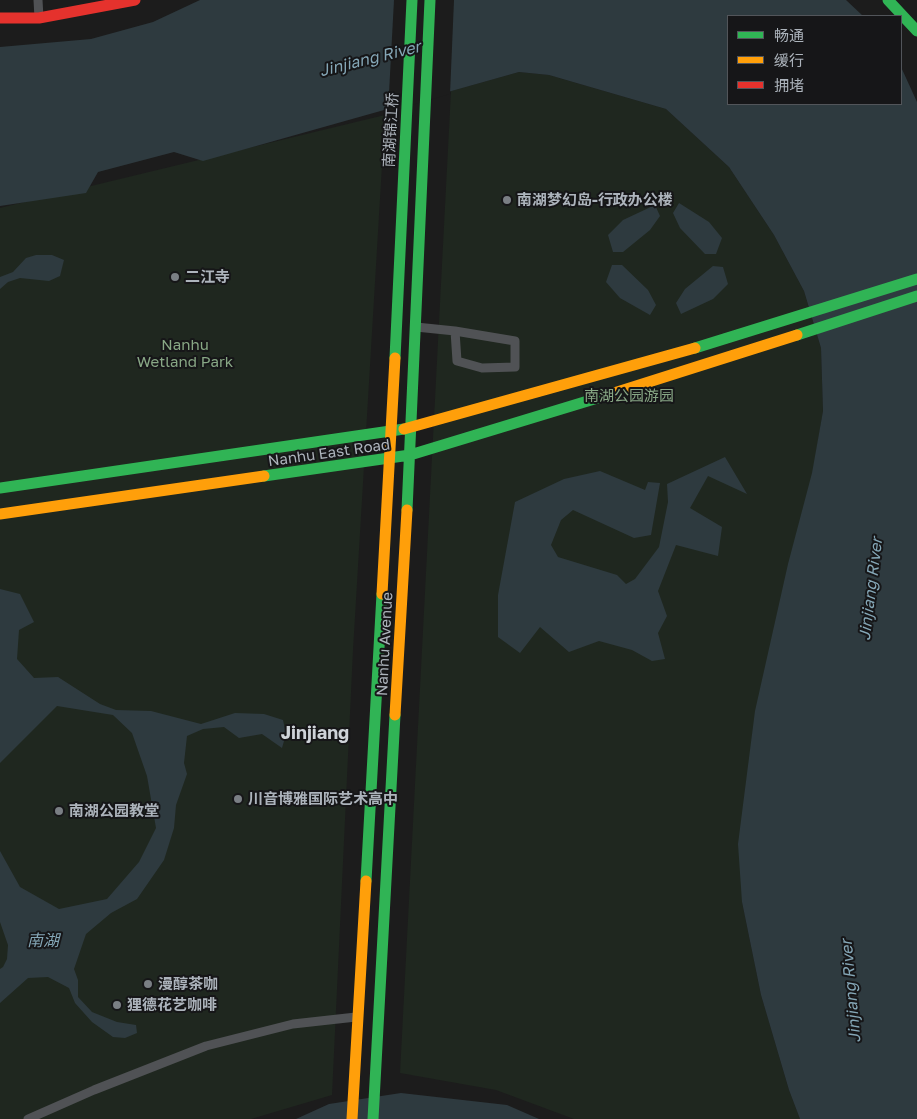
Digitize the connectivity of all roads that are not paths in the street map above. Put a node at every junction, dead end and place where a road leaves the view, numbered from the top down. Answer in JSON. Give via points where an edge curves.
{"nodes":[{"id":1,"x":38,"y":0,"type":"edge"},
{"id":2,"x":135,"y":0,"type":"edge"},
{"id":3,"x":412,"y":0,"type":"edge"},
{"id":4,"x":430,"y":0,"type":"edge"},
{"id":5,"x":888,"y":0,"type":"edge"},
{"id":6,"x":0,"y":18,"type":"edge"},
{"id":7,"x":39,"y":18,"type":"junction"},
{"id":8,"x":917,"y":31,"type":"edge"},
{"id":9,"x":399,"y":262,"type":"joint"},
{"id":10,"x":917,"y":279,"type":"edge"},
{"id":11,"x":917,"y":296,"type":"edge"},
{"id":12,"x":416,"y":327,"type":"junction"},
{"id":13,"x":455,"y":330,"type":"junction"},
{"id":14,"x":412,"y":428,"type":"junction"},
{"id":15,"x":391,"y":432,"type":"junction"},
{"id":16,"x":410,"y":455,"type":"junction"},
{"id":17,"x":389,"y":460,"type":"junction"},
{"id":18,"x":0,"y":488,"type":"edge"},
{"id":19,"x":0,"y":514,"type":"edge"},
{"id":20,"x":356,"y":1017,"type":"junction"},
{"id":21,"x":28,"y":1119,"type":"edge"},
{"id":22,"x":352,"y":1119,"type":"edge"},
{"id":23,"x":373,"y":1119,"type":"edge"}],
"edges":[{"from":1,"to":7,"type":"street"},
{"from":2,"to":7,"type":"main road"},
{"from":3,"to":9,"type":"main road","name":"南湖锦江桥"},
{"from":4,"to":12,"type":"main road","name":"Nanhu Avenue"},
{"from":5,"to":8,"type":"main road"},
{"from":6,"to":7,"type":"main road"},
{"from":9,"to":15,"type":"main road","name":"Nanhu Avenue"},
{"from":10,"to":14,"type":"main road","name":"Nanhu East Road","via":[[646,363]]},
{"from":11,"to":16,"type":"main road","name":"Nanhu East Road"},
{"from":12,"to":13,"type":"street"},
{"from":12,"to":14,"type":"main road","name":"Nanhu Avenue"},
{"from":13,"to":13,"type":"street","via":[[515,341],[515,366],[482,368],[457,361]]},
{"from":14,"to":15,"type":"main road","name":"Nanhu East Road"},
{"from":14,"to":16,"type":"main road","name":"Nanhu Avenue"},
{"from":15,"to":17,"type":"main road","name":"Nanhu Avenue"},
{"from":15,"to":18,"type":"main road","name":"Nanhu East Road"},
{"from":16,"to":17,"type":"main road","name":"Nanhu East Road"},
{"from":16,"to":23,"type":"main road","name":"Nanhu Avenue"},
{"from":17,"to":19,"type":"main road","name":"Nanhu East Road"},
{"from":17,"to":20,"type":"main road","name":"Nanhu Avenue"},
{"from":20,"to":21,"type":"street","via":[[293,1024],[206,1046]]},
{"from":20,"to":22,"type":"main road","name":"Nanhu Avenue"}]}
